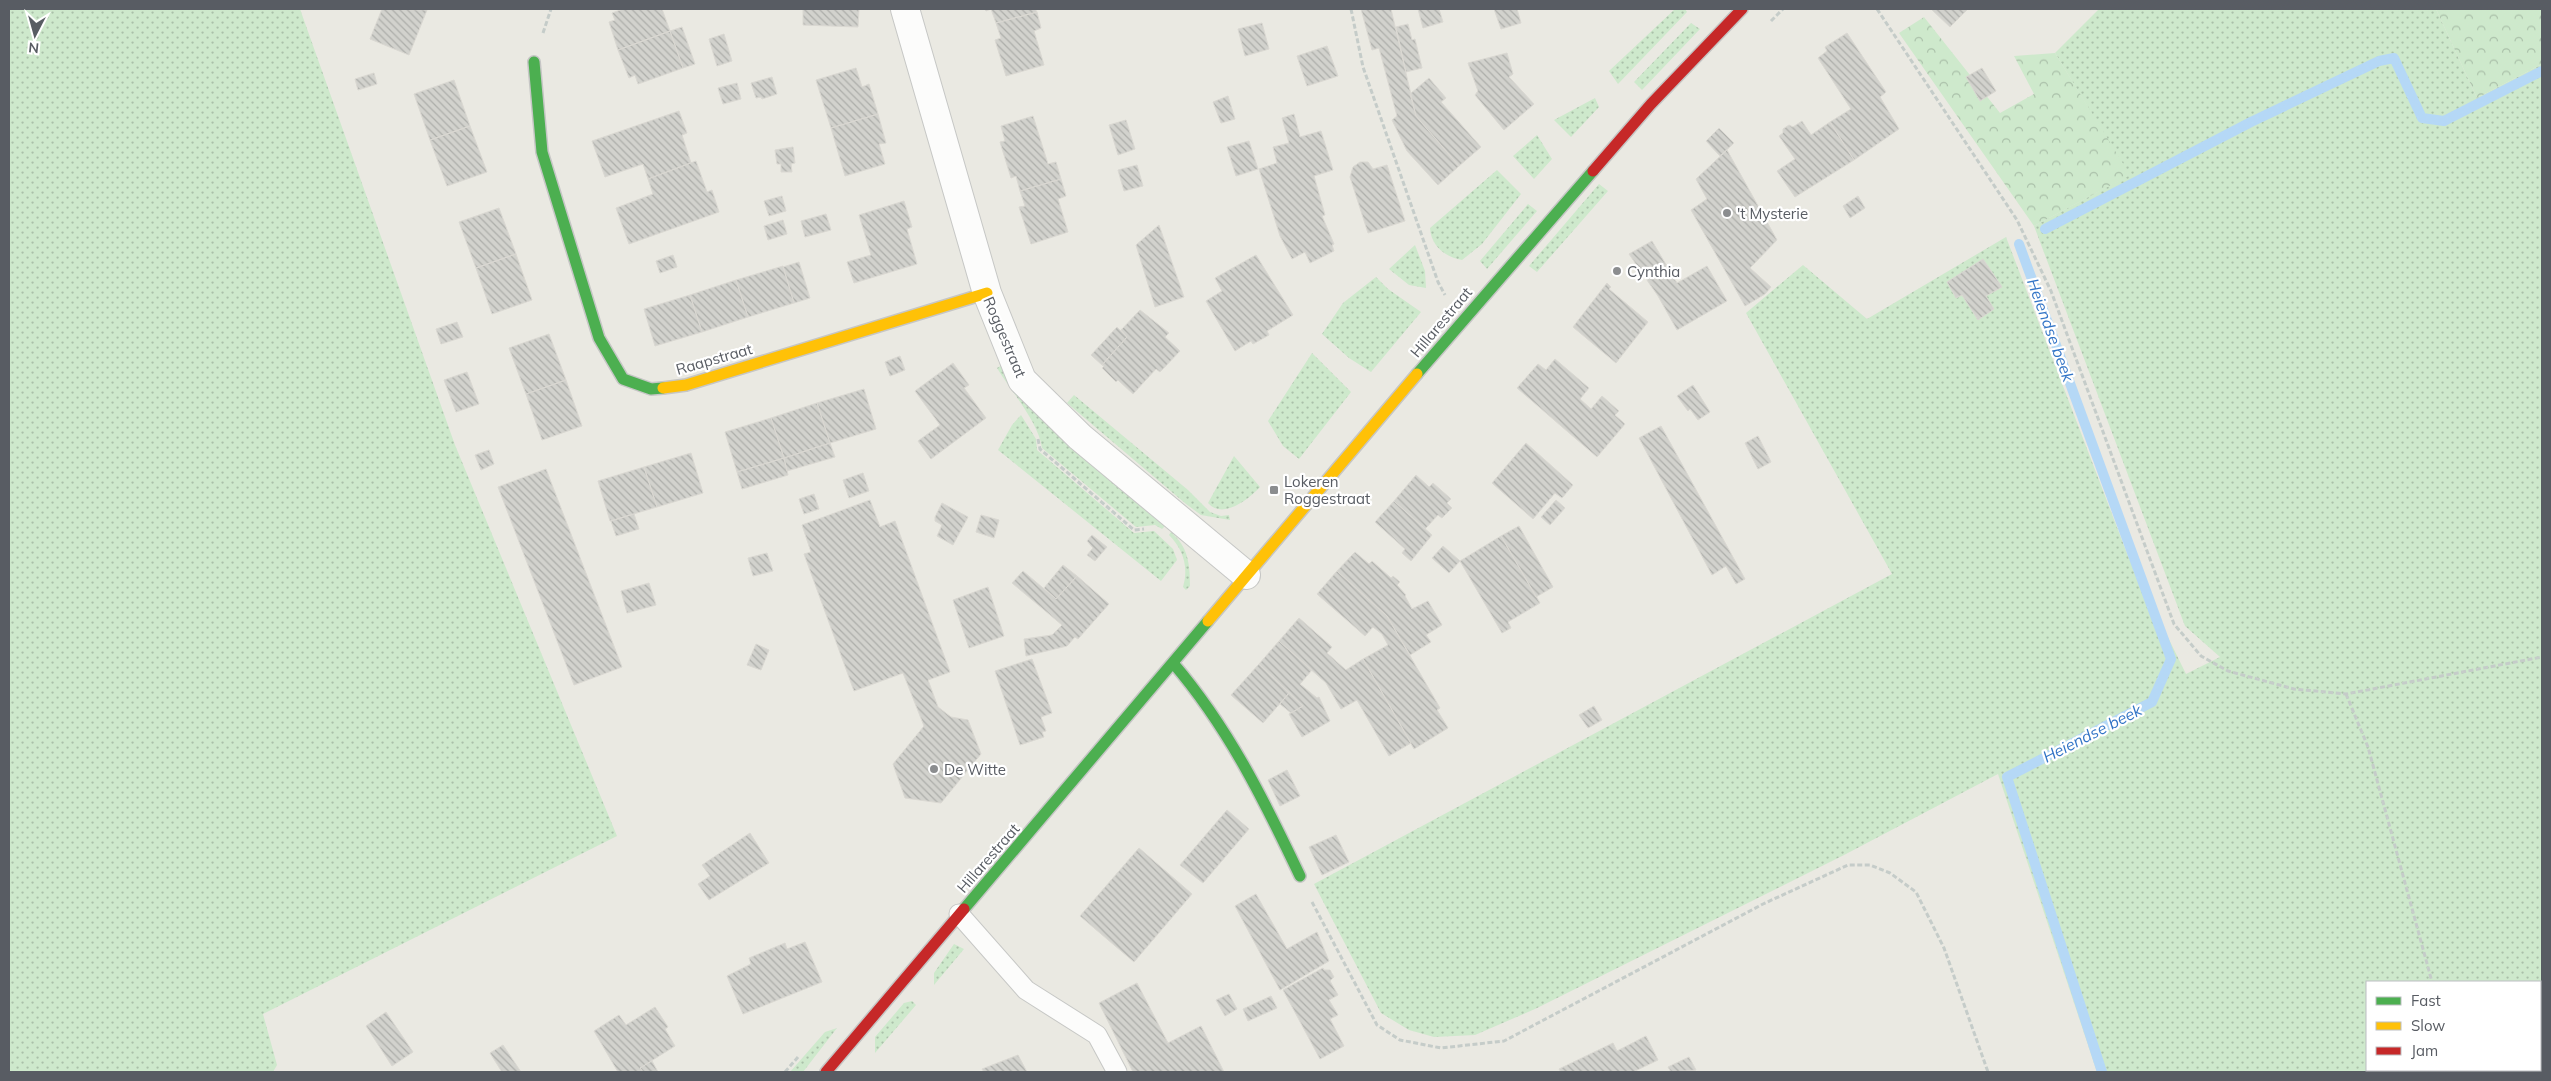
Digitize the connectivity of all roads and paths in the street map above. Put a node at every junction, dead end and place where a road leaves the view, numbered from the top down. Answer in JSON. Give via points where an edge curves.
{"nodes":[{"id":1,"x":905,"y":9,"type":"edge"},
{"id":2,"x":1351,"y":9,"type":"edge"},
{"id":3,"x":1742,"y":9,"type":"edge"},
{"id":4,"x":1877,"y":9,"type":"edge"},
{"id":5,"x":534,"y":62,"type":"dead end"},
{"id":6,"x":986,"y":293,"type":"junction"},
{"id":7,"x":1460,"y":323,"type":"junction"},
{"id":8,"x":1246,"y":575,"type":"junction"},
{"id":9,"x":2542,"y":657,"type":"edge"},
{"id":10,"x":1173,"y":663,"type":"junction"},
{"id":11,"x":2346,"y":694,"type":"junction"},
{"id":12,"x":1300,"y":876,"type":"joint"},
{"id":13,"x":959,"y":914,"type":"junction"},
{"id":14,"x":2432,"y":981,"type":"edge"},
{"id":15,"x":826,"y":1072,"type":"edge"},
{"id":16,"x":1117,"y":1072,"type":"edge"},
{"id":17,"x":1988,"y":1072,"type":"edge"}],
"edges":[{"from":1,"to":6,"type":"street","name":"Roggestraat"},
{"from":2,"to":7,"type":"path","via":[[1364,67],[1434,273]]},
{"from":3,"to":7,"type":"main road","name":"Hillarestraat","via":[[1651,104]]},
{"from":4,"to":11,"type":"path","via":[[2017,220],[2051,291],[2174,624],[2201,656],[2228,672],[2294,689]]},
{"from":5,"to":6,"type":"main road","name":"Raapstraat","via":[[542,152],[599,338],[623,379],[651,388],[686,385]]},
{"from":6,"to":8,"type":"street","name":"Roggestraat","via":[[1022,380],[1080,437]]},
{"from":7,"to":8,"type":"main road","name":"Hillarestraat"},
{"from":8,"to":10,"type":"main road","name":"Hillarestraat"},
{"from":9,"to":11,"type":"path"},
{"from":10,"to":12,"type":"main road","via":[[1200,692],[1259,789]]},
{"from":10,"to":13,"type":"main road","name":"Hillarestraat"},
{"from":11,"to":14,"type":"path","via":[[2368,747]]},
{"from":12,"to":17,"type":"path","via":[[1377,1025],[1400,1040],[1441,1048],[1504,1041],[1763,904],[1848,865],[1870,865],[1890,873],[1916,892],[1944,948]]},
{"from":13,"to":15,"type":"main road","name":"Hillarestraat"},
{"from":13,"to":16,"type":"lane","via":[[1026,990],[1096,1035]]}]}
